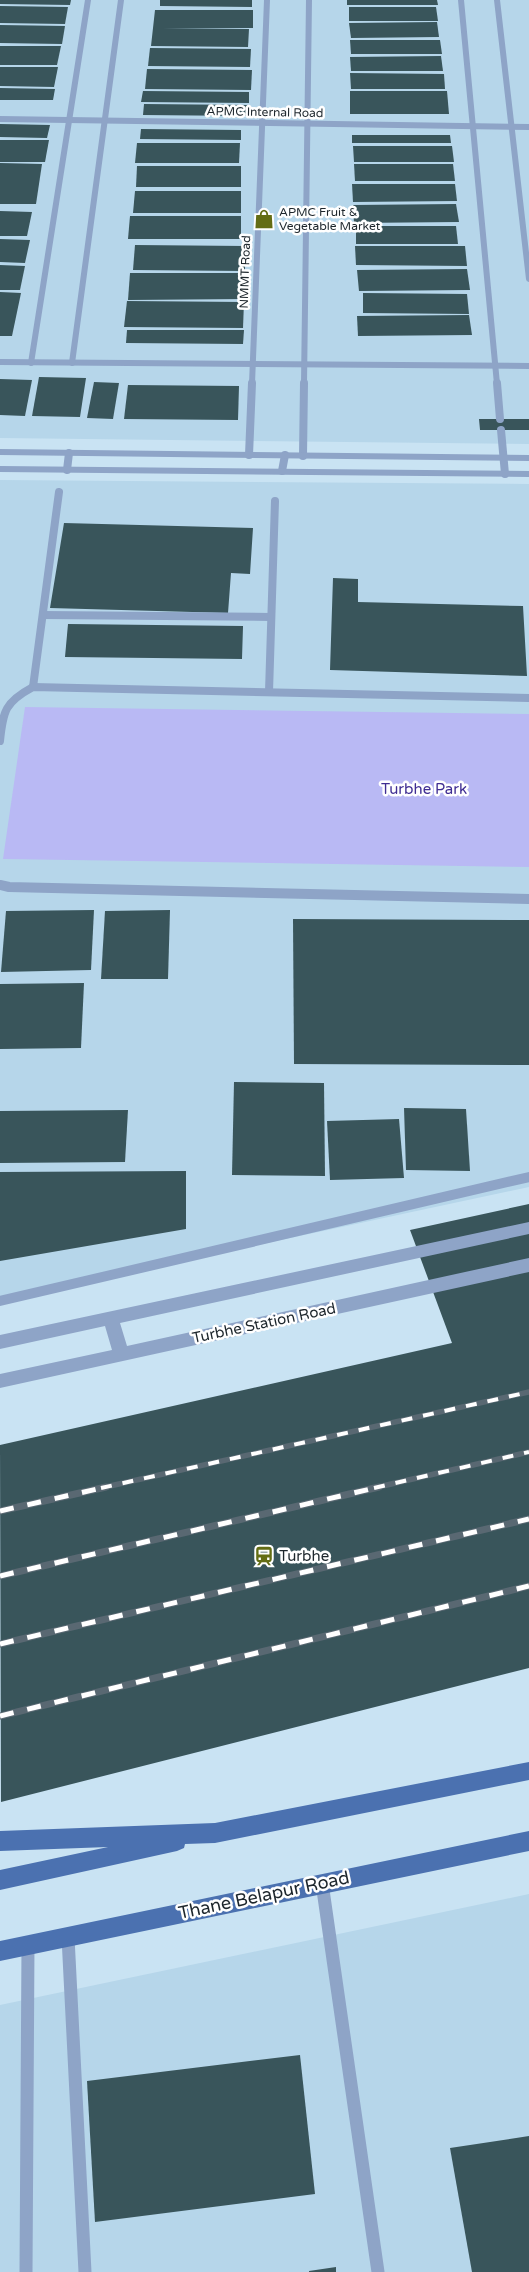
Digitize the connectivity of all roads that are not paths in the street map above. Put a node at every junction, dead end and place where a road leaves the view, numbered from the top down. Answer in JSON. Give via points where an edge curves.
{"nodes":[{"id":1,"x":88,"y":0,"type":"edge"},
{"id":2,"x":121,"y":0,"type":"edge"},
{"id":3,"x":267,"y":0,"type":"edge"},
{"id":4,"x":309,"y":0,"type":"edge"},
{"id":5,"x":460,"y":0,"type":"edge"},
{"id":6,"x":497,"y":0,"type":"edge"},
{"id":7,"x":0,"y":119,"type":"edge"},
{"id":8,"x":69,"y":120,"type":"junction"},
{"id":9,"x":104,"y":121,"type":"junction"},
{"id":10,"x":262,"y":123,"type":"junction"},
{"id":11,"x":307,"y":124,"type":"junction"},
{"id":12,"x":472,"y":126,"type":"junction"},
{"id":13,"x":511,"y":126,"type":"junction"},
{"id":14,"x":529,"y":127,"type":"edge"},
{"id":15,"x":529,"y":279,"type":"edge"},
{"id":16,"x":0,"y":362,"type":"edge"},
{"id":17,"x":31,"y":363,"type":"junction"},
{"id":18,"x":72,"y":363,"type":"junction"},
{"id":19,"x":252,"y":364,"type":"junction"},
{"id":20,"x":304,"y":365,"type":"junction"},
{"id":21,"x":495,"y":366,"type":"junction"},
{"id":22,"x":529,"y":366,"type":"edge"},
{"id":23,"x":500,"y":419,"type":"dead end"},
{"id":24,"x":501,"y":430,"type":"dead end"},
{"id":25,"x":0,"y":452,"type":"edge"},
{"id":26,"x":69,"y":453,"type":"junction"},
{"id":27,"x":249,"y":455,"type":"junction"},
{"id":28,"x":285,"y":455,"type":"junction"},
{"id":29,"x":302,"y":456,"type":"junction"},
{"id":30,"x":503,"y":458,"type":"junction"},
{"id":31,"x":529,"y":458,"type":"edge"},
{"id":32,"x":0,"y":469,"type":"edge"},
{"id":33,"x":67,"y":470,"type":"junction"},
{"id":34,"x":282,"y":471,"type":"junction"},
{"id":35,"x":505,"y":474,"type":"junction"},
{"id":36,"x":529,"y":474,"type":"edge"},
{"id":37,"x":59,"y":492,"type":"dead end"},
{"id":38,"x":275,"y":501,"type":"dead end"},
{"id":39,"x":43,"y":614,"type":"junction"},
{"id":40,"x":271,"y":617,"type":"junction"},
{"id":41,"x":33,"y":687,"type":"junction"},
{"id":42,"x":269,"y":692,"type":"junction"},
{"id":43,"x":529,"y":698,"type":"edge"},
{"id":44,"x":0,"y":741,"type":"edge"},
{"id":45,"x":0,"y":885,"type":"edge"},
{"id":46,"x":529,"y":899,"type":"edge"},
{"id":47,"x":529,"y":1177,"type":"edge"},
{"id":48,"x":529,"y":1228,"type":"edge"},
{"id":49,"x":529,"y":1265,"type":"edge"},
{"id":50,"x":0,"y":1301,"type":"edge"},
{"id":51,"x":112,"y":1318,"type":"junction"},
{"id":52,"x":0,"y":1342,"type":"edge"},
{"id":53,"x":121,"y":1354,"type":"junction"},
{"id":54,"x":0,"y":1381,"type":"edge"},
{"id":55,"x":529,"y":1771,"type":"edge"},
{"id":56,"x":215,"y":1833,"type":"junction"},
{"id":57,"x":0,"y":1841,"type":"edge"},
{"id":58,"x":529,"y":1841,"type":"edge"},
{"id":59,"x":0,"y":1880,"type":"edge"},
{"id":60,"x":322,"y":1883,"type":"junction"},
{"id":61,"x":68,"y":1937,"type":"junction"},
{"id":62,"x":28,"y":1945,"type":"junction"},
{"id":63,"x":0,"y":1951,"type":"edge"},
{"id":64,"x":26,"y":2272,"type":"edge"},
{"id":65,"x":85,"y":2272,"type":"edge"},
{"id":66,"x":378,"y":2272,"type":"edge"}],
"edges":[{"from":1,"to":8,"type":"lane"},
{"from":2,"to":9,"type":"lane"},
{"from":3,"to":10,"type":"lane","name":"NMMT Road"},
{"from":4,"to":11,"type":"lane"},
{"from":5,"to":12,"type":"lane"},
{"from":6,"to":13,"type":"lane"},
{"from":7,"to":8,"type":"lane","name":"APMC Internal Road"},
{"from":8,"to":9,"type":"lane","name":"APMC Internal Road"},
{"from":8,"to":17,"type":"lane"},
{"from":9,"to":10,"type":"lane","name":"APMC Internal Road"},
{"from":9,"to":18,"type":"lane"},
{"from":10,"to":11,"type":"lane","name":"APMC Internal Road"},
{"from":10,"to":19,"type":"lane","name":"NMMT Road"},
{"from":11,"to":12,"type":"lane","name":"APMC Internal Road"},
{"from":11,"to":20,"type":"lane"},
{"from":12,"to":13,"type":"lane","name":"APMC Internal Road"},
{"from":12,"to":21,"type":"lane"},
{"from":13,"to":14,"type":"lane","name":"APMC Internal Road"},
{"from":13,"to":15,"type":"lane"},
{"from":16,"to":17,"type":"lane"},
{"from":17,"to":18,"type":"lane"},
{"from":18,"to":19,"type":"lane"},
{"from":19,"to":20,"type":"lane"},
{"from":19,"to":27,"type":"lane","name":"NMMT Road"},
{"from":20,"to":21,"type":"lane"},
{"from":20,"to":29,"type":"lane"},
{"from":21,"to":22,"type":"lane"},
{"from":21,"to":23,"type":"lane"},
{"from":24,"to":30,"type":"lane"},
{"from":25,"to":26,"type":"street"},
{"from":26,"to":27,"type":"street"},
{"from":26,"to":33,"type":"lane"},
{"from":27,"to":28,"type":"street"},
{"from":28,"to":29,"type":"street"},
{"from":28,"to":34,"type":"lane"},
{"from":29,"to":30,"type":"street"},
{"from":30,"to":31,"type":"street"},
{"from":30,"to":35,"type":"lane"},
{"from":32,"to":33,"type":"street"},
{"from":33,"to":34,"type":"street"},
{"from":34,"to":35,"type":"street"},
{"from":35,"to":36,"type":"street"},
{"from":37,"to":39,"type":"lane"},
{"from":38,"to":40,"type":"lane"},
{"from":39,"to":40,"type":"lane"},
{"from":39,"to":41,"type":"lane"},
{"from":40,"to":42,"type":"lane"},
{"from":41,"to":42,"type":"lane"},
{"from":41,"to":44,"type":"lane","via":[[16,696],[4,709]]},
{"from":42,"to":43,"type":"lane"},
{"from":45,"to":46,"type":"lane"},
{"from":47,"to":50,"type":"lane"},
{"from":48,"to":51,"type":"street"},
{"from":49,"to":53,"type":"street","name":"Turbhe Station Road"},
{"from":51,"to":52,"type":"street"},
{"from":51,"to":53,"type":"street"},
{"from":53,"to":54,"type":"street","name":"Turbhe Station Road"},
{"from":55,"to":56,"type":"main road"},
{"from":56,"to":57,"type":"main road"},
{"from":56,"to":59,"type":"main road"},
{"from":58,"to":60,"type":"main road","name":"Thane Belapur Road"},
{"from":60,"to":61,"type":"main road","name":"Thane Belapur Road"},
{"from":60,"to":66,"type":"lane"},
{"from":61,"to":62,"type":"main road","name":"Thane Belapur Road"},
{"from":61,"to":65,"type":"lane"},
{"from":62,"to":63,"type":"main road","name":"Thane Belapur Road"},
{"from":62,"to":64,"type":"lane"}]}
